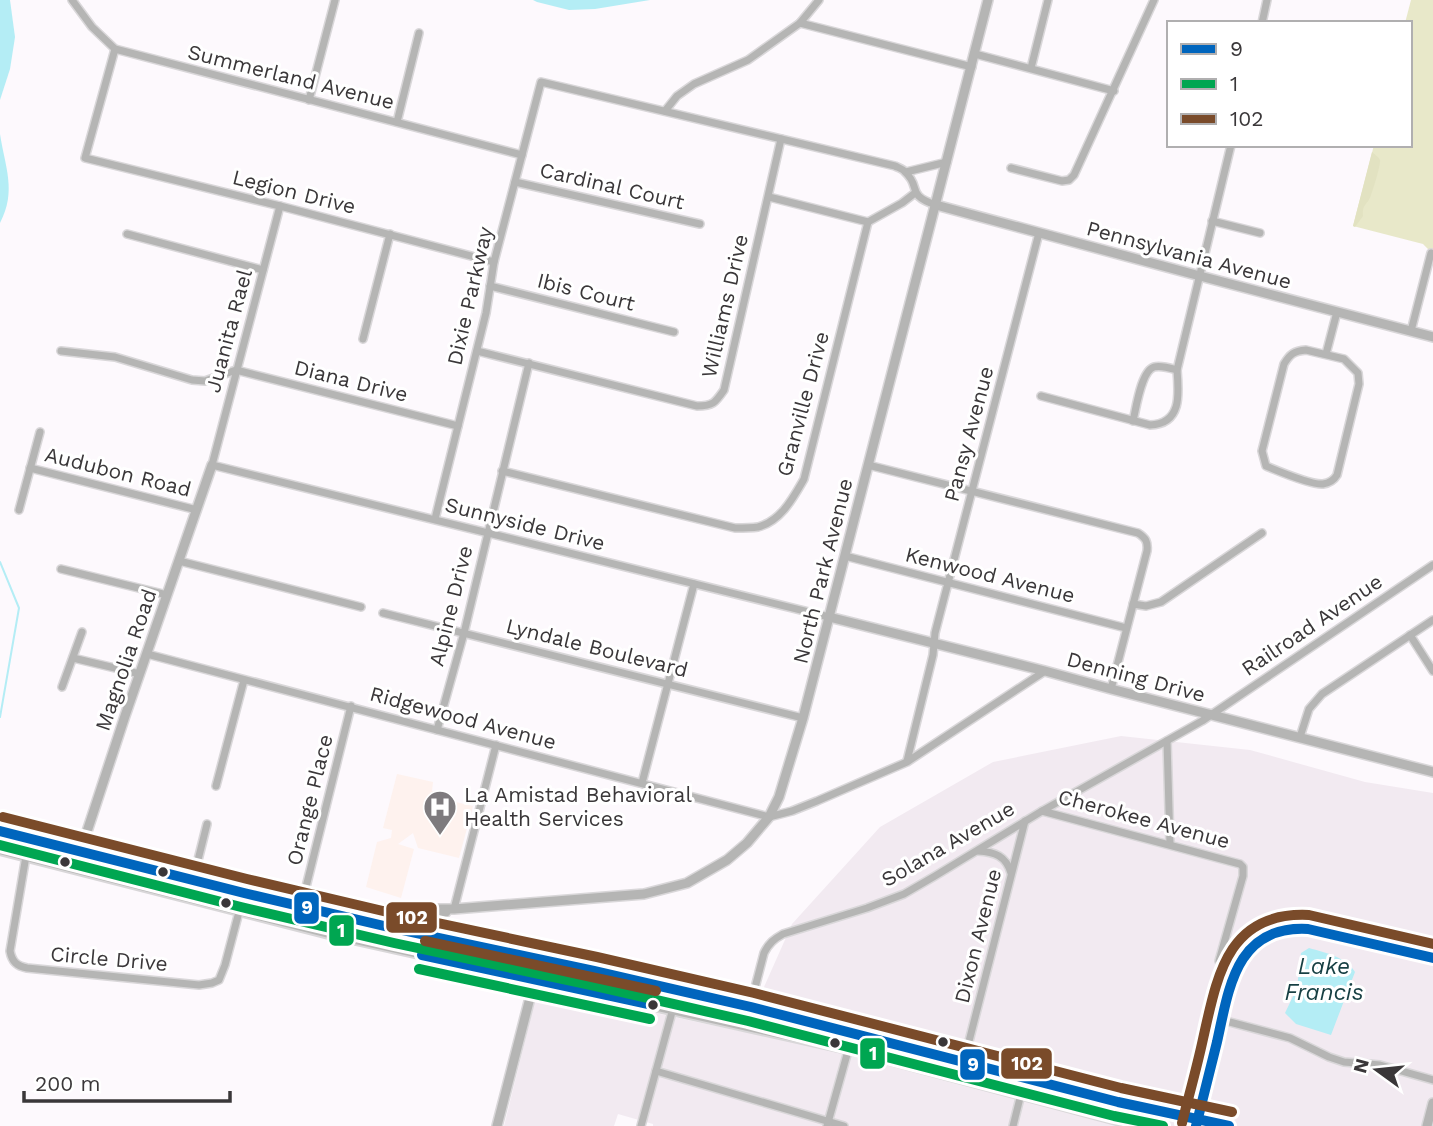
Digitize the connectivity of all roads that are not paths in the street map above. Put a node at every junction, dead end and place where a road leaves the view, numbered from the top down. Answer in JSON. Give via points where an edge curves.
{"nodes":[{"id":1,"x":72,"y":0,"type":"edge"},
{"id":2,"x":335,"y":0,"type":"edge"},
{"id":3,"x":819,"y":0,"type":"edge"},
{"id":4,"x":988,"y":0,"type":"edge"},
{"id":5,"x":1048,"y":0,"type":"edge"},
{"id":6,"x":1154,"y":0,"type":"edge"},
{"id":7,"x":1268,"y":0,"type":"edge"},
{"id":8,"x":1263,"y":21,"type":"edge"},
{"id":9,"x":800,"y":23,"type":"junction"},
{"id":10,"x":419,"y":33,"type":"dead end"},
{"id":11,"x":115,"y":49,"type":"junction"},
{"id":12,"x":975,"y":54,"type":"junction"},
{"id":13,"x":972,"y":67,"type":"junction"},
{"id":14,"x":1031,"y":68,"type":"junction"},
{"id":15,"x":1114,"y":91,"type":"junction"},
{"id":16,"x":309,"y":100,"type":"junction"},
{"id":17,"x":665,"y":111,"type":"junction"},
{"id":18,"x":397,"y":122,"type":"junction"},
{"id":19,"x":781,"y":139,"type":"junction"},
{"id":20,"x":1230,"y":147,"type":"edge"},
{"id":21,"x":522,"y":155,"type":"junction"},
{"id":22,"x":947,"y":162,"type":"junction"},
{"id":23,"x":1011,"y":168,"type":"dead end"},
{"id":24,"x":906,"y":172,"type":"junction"},
{"id":25,"x":515,"y":182,"type":"junction"},
{"id":26,"x":915,"y":193,"type":"junction"},
{"id":27,"x":769,"y":197,"type":"junction"},
{"id":28,"x":936,"y":205,"type":"junction"},
{"id":29,"x":280,"y":206,"type":"junction"},
{"id":30,"x":1212,"y":221,"type":"junction"},
{"id":31,"x":868,"y":222,"type":"junction"},
{"id":32,"x":700,"y":225,"type":"dead end"},
{"id":33,"x":1039,"y":233,"type":"junction"},
{"id":34,"x":1260,"y":233,"type":"dead end"},
{"id":35,"x":127,"y":234,"type":"dead end"},
{"id":36,"x":390,"y":234,"type":"junction"},
{"id":37,"x":1431,"y":253,"type":"dead end"},
{"id":38,"x":494,"y":262,"type":"junction"},
{"id":39,"x":263,"y":270,"type":"junction"},
{"id":40,"x":1200,"y":276,"type":"junction"},
{"id":41,"x":490,"y":286,"type":"junction"},
{"id":42,"x":1337,"y":312,"type":"junction"},
{"id":43,"x":1411,"y":331,"type":"junction"},
{"id":44,"x":674,"y":332,"type":"dead end"},
{"id":45,"x":1433,"y":337,"type":"edge"},
{"id":46,"x":363,"y":339,"type":"dead end"},
{"id":47,"x":61,"y":351,"type":"dead end"},
{"id":48,"x":477,"y":351,"type":"junction"},
{"id":49,"x":1326,"y":354,"type":"junction"},
{"id":50,"x":529,"y":363,"type":"junction"},
{"id":51,"x":236,"y":370,"type":"junction"},
{"id":52,"x":1177,"y":370,"type":"junction"},
{"id":53,"x":1041,"y":396,"type":"dead end"},
{"id":54,"x":1133,"y":421,"type":"junction"},
{"id":55,"x":458,"y":426,"type":"junction"},
{"id":56,"x":40,"y":432,"type":"dead end"},
{"id":57,"x":212,"y":465,"type":"junction"},
{"id":58,"x":868,"y":465,"type":"junction"},
{"id":59,"x":30,"y":468,"type":"junction"},
{"id":60,"x":502,"y":471,"type":"junction"},
{"id":61,"x":972,"y":491,"type":"junction"},
{"id":62,"x":19,"y":510,"type":"dead end"},
{"id":63,"x":197,"y":510,"type":"junction"},
{"id":64,"x":435,"y":519,"type":"junction"},
{"id":65,"x":488,"y":532,"type":"junction"},
{"id":66,"x":1262,"y":533,"type":"dead end"},
{"id":67,"x":845,"y":556,"type":"junction"},
{"id":68,"x":179,"y":561,"type":"junction"},
{"id":69,"x":1433,"y":565,"type":"edge"},
{"id":70,"x":61,"y":569,"type":"dead end"},
{"id":71,"x":948,"y":582,"type":"junction"},
{"id":72,"x":694,"y":584,"type":"junction"},
{"id":73,"x":167,"y":595,"type":"junction"},
{"id":74,"x":1132,"y":604,"type":"junction"},
{"id":75,"x":362,"y":607,"type":"dead end"},
{"id":76,"x":383,"y":613,"type":"dead end"},
{"id":77,"x":829,"y":618,"type":"junction"},
{"id":78,"x":1433,"y":620,"type":"edge"},
{"id":79,"x":1126,"y":628,"type":"junction"},
{"id":80,"x":82,"y":632,"type":"dead end"},
{"id":81,"x":464,"y":633,"type":"junction"},
{"id":82,"x":1410,"y":635,"type":"junction"},
{"id":83,"x":934,"y":643,"type":"junction"},
{"id":84,"x":147,"y":654,"type":"junction"},
{"id":85,"x":73,"y":658,"type":"junction"},
{"id":86,"x":1045,"y":671,"type":"junction"},
{"id":87,"x":1433,"y":671,"type":"edge"},
{"id":88,"x":140,"y":674,"type":"junction"},
{"id":89,"x":244,"y":680,"type":"junction"},
{"id":90,"x":669,"y":684,"type":"junction"},
{"id":91,"x":62,"y":687,"type":"dead end"},
{"id":92,"x":1111,"y":689,"type":"junction"},
{"id":93,"x":351,"y":706,"type":"junction"},
{"id":94,"x":1211,"y":715,"type":"junction"},
{"id":95,"x":803,"y":718,"type":"junction"},
{"id":96,"x":437,"y":730,"type":"junction"},
{"id":97,"x":1300,"y":737,"type":"junction"},
{"id":98,"x":1167,"y":741,"type":"junction"},
{"id":99,"x":496,"y":746,"type":"junction"},
{"id":100,"x":906,"y":762,"type":"junction"},
{"id":101,"x":1433,"y":772,"type":"edge"},
{"id":102,"x":642,"y":783,"type":"junction"},
{"id":103,"x":216,"y":786,"type":"dead end"},
{"id":104,"x":1042,"y":811,"type":"junction"},
{"id":105,"x":769,"y":817,"type":"junction"},
{"id":106,"x":1025,"y":821,"type":"junction"},
{"id":107,"x":207,"y":824,"type":"dead end"},
{"id":108,"x":0,"y":831,"type":"edge"},
{"id":109,"x":1170,"y":844,"type":"junction"},
{"id":110,"x":0,"y":849,"type":"edge"},
{"id":111,"x":79,"y":851,"type":"junction"},
{"id":112,"x":976,"y":851,"type":"junction"},
{"id":113,"x":26,"y":856,"type":"junction"},
{"id":114,"x":75,"y":868,"type":"junction"},
{"id":115,"x":1012,"y":874,"type":"junction"},
{"id":116,"x":193,"y":880,"type":"junction"},
{"id":117,"x":163,"y":891,"type":"junction"},
{"id":118,"x":244,"y":893,"type":"junction"},
{"id":119,"x":276,"y":900,"type":"junction"},
{"id":120,"x":302,"y":903,"type":"junction"},
{"id":121,"x":454,"y":909,"type":"junction"},
{"id":122,"x":239,"y":911,"type":"junction"},
{"id":123,"x":397,"y":929,"type":"junction"},
{"id":124,"x":329,"y":933,"type":"junction"},
{"id":125,"x":1354,"y":935,"type":"junction"},
{"id":126,"x":1433,"y":949,"type":"edge"},
{"id":127,"x":1433,"y":958,"type":"edge"},
{"id":128,"x":540,"y":959,"type":"junction"},
{"id":129,"x":1219,"y":961,"type":"dead end"},
{"id":130,"x":1220,"y":979,"type":"junction"},
{"id":131,"x":535,"y":980,"type":"junction"},
{"id":132,"x":1231,"y":983,"type":"junction"},
{"id":133,"x":678,"y":990,"type":"junction"},
{"id":134,"x":751,"y":1007,"type":"junction"},
{"id":135,"x":673,"y":1010,"type":"junction"},
{"id":136,"x":1222,"y":1020,"type":"junction"},
{"id":137,"x":745,"y":1026,"type":"junction"},
{"id":138,"x":853,"y":1033,"type":"junction"},
{"id":139,"x":849,"y":1049,"type":"junction"},
{"id":140,"x":964,"y":1061,"type":"junction"},
{"id":141,"x":656,"y":1071,"type":"junction"},
{"id":142,"x":1433,"y":1080,"type":"edge"},
{"id":143,"x":1069,"y":1089,"type":"junction"},
{"id":144,"x":1021,"y":1094,"type":"junction"},
{"id":145,"x":1036,"y":1097,"type":"junction"},
{"id":146,"x":1433,"y":1103,"type":"edge"},
{"id":147,"x":1182,"y":1121,"type":"edge"},
{"id":148,"x":1197,"y":1123,"type":"edge"},
{"id":149,"x":828,"y":1124,"type":"edge"},
{"id":150,"x":497,"y":1126,"type":"edge"},
{"id":151,"x":641,"y":1126,"type":"edge"},
{"id":152,"x":844,"y":1126,"type":"edge"},
{"id":153,"x":1013,"y":1126,"type":"edge"},
{"id":154,"x":1143,"y":1126,"type":"edge"},
{"id":155,"x":1229,"y":1126,"type":"edge"},
{"id":156,"x":1427,"y":1126,"type":"edge"}],
"edges":[{"from":1,"to":11,"type":"street","name":"Summerland Avenue"},
{"from":2,"to":16,"type":"street"},
{"from":3,"to":9,"type":"street"},
{"from":4,"to":12,"type":"street","name":"North Park Avenue"},
{"from":5,"to":14,"type":"street"},
{"from":6,"to":15,"type":"street"},
{"from":7,"to":8,"type":"street"},
{"from":9,"to":13,"type":"street"},
{"from":9,"to":17,"type":"street","via":[[748,61],[694,84]]},
{"from":10,"to":18,"type":"street"},
{"from":11,"to":16,"type":"street","name":"Summerland Avenue"},
{"from":11,"to":29,"type":"street","name":"Legion Drive","via":[[85,158]]},
{"from":12,"to":13,"type":"street","name":"North Park Avenue"},
{"from":12,"to":14,"type":"street"},
{"from":13,"to":22,"type":"street","name":"North Park Avenue"},
{"from":14,"to":15,"type":"street"},
{"from":15,"to":23,"type":"street","via":[[1069,180]]},
{"from":16,"to":18,"type":"street","name":"Summerland Avenue"},
{"from":17,"to":19,"type":"street"},
{"from":17,"to":21,"type":"street","name":"Dixie Parkway","via":[[541,82]]},
{"from":18,"to":21,"type":"street","name":"Summerland Avenue"},
{"from":19,"to":24,"type":"street"},
{"from":19,"to":27,"type":"street","name":"Williams Drive"},
{"from":20,"to":30,"type":"street"},
{"from":21,"to":25,"type":"street","name":"Dixie Parkway"},
{"from":22,"to":24,"type":"street"},
{"from":22,"to":28,"type":"street","name":"North Park Avenue"},
{"from":24,"to":26,"type":"street"},
{"from":25,"to":32,"type":"street","name":"Cardinal Court"},
{"from":25,"to":38,"type":"street","name":"Dixie Parkway"},
{"from":26,"to":28,"type":"street"},
{"from":26,"to":31,"type":"street"},
{"from":27,"to":31,"type":"street"},
{"from":27,"to":50,"type":"street","name":"Williams Drive","via":[[724,390],[716,402],[697,406]]},
{"from":28,"to":33,"type":"street","name":"Pennsylvania Avenue"},
{"from":28,"to":58,"type":"street","name":"North Park Avenue"},
{"from":29,"to":36,"type":"street","name":"Legion Drive"},
{"from":29,"to":39,"type":"street","name":"Juanita Rael"},
{"from":30,"to":34,"type":"street"},
{"from":30,"to":40,"type":"street"},
{"from":31,"to":60,"type":"street","name":"Granville Drive","via":[[804,479],[774,520],[735,528]]},
{"from":33,"to":40,"type":"street","name":"Pennsylvania Avenue"},
{"from":33,"to":61,"type":"street","name":"Pansy Avenue"},
{"from":35,"to":39,"type":"street"},
{"from":36,"to":38,"type":"street","name":"Legion Drive"},
{"from":36,"to":46,"type":"street"},
{"from":37,"to":43,"type":"street"},
{"from":38,"to":41,"type":"street","name":"Dixie Parkway"},
{"from":39,"to":51,"type":"street","name":"Juanita Rael"},
{"from":40,"to":42,"type":"street","name":"Pennsylvania Avenue"},
{"from":40,"to":52,"type":"street"},
{"from":41,"to":44,"type":"street","name":"Ibis Court"},
{"from":41,"to":48,"type":"street","name":"Dixie Parkway"},
{"from":42,"to":43,"type":"street","name":"Pennsylvania Avenue"},
{"from":42,"to":49,"type":"street"},
{"from":43,"to":45,"type":"street","name":"Pennsylvania Avenue"},
{"from":47,"to":51,"type":"street","via":[[115,357],[192,380],[205,381]]},
{"from":48,"to":50,"type":"street","name":"Williams Drive"},
{"from":48,"to":55,"type":"street","name":"Dixie Parkway"},
{"from":49,"to":49,"type":"street","via":[[1306,350],[1289,355],[1262,451],[1266,466],[1317,484],[1326,484],[1337,475],[1359,383],[1351,364]]},
{"from":50,"to":60,"type":"street","name":"Alpine Drive"},
{"from":51,"to":55,"type":"street","name":"Diana Drive"},
{"from":51,"to":57,"type":"street","name":"Juanita Rael"},
{"from":52,"to":54,"type":"street","via":[[1148,370]]},
{"from":52,"to":54,"type":"street","via":[[1179,394],[1169,419],[1160,425]]},
{"from":53,"to":54,"type":"street"},
{"from":55,"to":64,"type":"street","name":"Dixie Parkway"},
{"from":56,"to":59,"type":"street"},
{"from":57,"to":63,"type":"street","name":"Magnolia Road"},
{"from":57,"to":64,"type":"street","name":"Sunnyside Drive"},
{"from":58,"to":61,"type":"street"},
{"from":58,"to":67,"type":"street","name":"North Park Avenue"},
{"from":59,"to":62,"type":"street"},
{"from":59,"to":63,"type":"street","name":"Audubon Road"},
{"from":60,"to":65,"type":"street","name":"Alpine Drive"},
{"from":61,"to":71,"type":"street","name":"Pansy Avenue"},
{"from":61,"to":74,"type":"street","via":[[1138,533],[1148,544]]},
{"from":63,"to":68,"type":"street","name":"Magnolia Road"},
{"from":64,"to":65,"type":"street","name":"Sunnyside Drive"},
{"from":65,"to":72,"type":"street","name":"Sunnyside Drive"},
{"from":65,"to":81,"type":"street","name":"Alpine Drive"},
{"from":66,"to":74,"type":"street","via":[[1161,602]]},
{"from":67,"to":71,"type":"street","name":"Kenwood Avenue"},
{"from":67,"to":77,"type":"street","name":"North Park Avenue"},
{"from":68,"to":73,"type":"street","name":"Magnolia Road"},
{"from":68,"to":75,"type":"street"},
{"from":69,"to":94,"type":"street","name":"Railroad Avenue"},
{"from":70,"to":73,"type":"street"},
{"from":71,"to":79,"type":"street","name":"Kenwood Avenue"},
{"from":71,"to":83,"type":"street","name":"Pansy Avenue"},
{"from":72,"to":77,"type":"street","name":"Sunnyside Drive"},
{"from":72,"to":90,"type":"street"},
{"from":73,"to":84,"type":"street","name":"Magnolia Road"},
{"from":74,"to":79,"type":"street"},
{"from":76,"to":81,"type":"street","name":"Lyndale Boulevard"},
{"from":77,"to":83,"type":"street","name":"Denning Drive"},
{"from":77,"to":95,"type":"street","name":"North Park Avenue"},
{"from":78,"to":82,"type":"street"},
{"from":79,"to":92,"type":"street"},
{"from":80,"to":85,"type":"street"},
{"from":81,"to":90,"type":"street","name":"Lyndale Boulevard"},
{"from":81,"to":96,"type":"street","name":"Alpine Drive"},
{"from":82,"to":87,"type":"street"},
{"from":82,"to":97,"type":"street","via":[[1322,694],[1308,709]]},
{"from":83,"to":86,"type":"street","name":"Denning Drive"},
{"from":83,"to":100,"type":"street","name":"Pansy Avenue"},
{"from":84,"to":88,"type":"street","name":"Magnolia Road"},
{"from":84,"to":89,"type":"street","name":"Ridgewood Avenue"},
{"from":85,"to":88,"type":"street"},
{"from":85,"to":91,"type":"street"},
{"from":86,"to":92,"type":"street","name":"Denning Drive"},
{"from":86,"to":100,"type":"street"},
{"from":88,"to":111,"type":"street","name":"Magnolia Road"},
{"from":89,"to":93,"type":"street","name":"Ridgewood Avenue"},
{"from":89,"to":103,"type":"street"},
{"from":90,"to":95,"type":"street","name":"Lyndale Boulevard"},
{"from":90,"to":102,"type":"street"},
{"from":92,"to":94,"type":"street","name":"Denning Drive"},
{"from":93,"to":96,"type":"street","name":"Ridgewood Avenue"},
{"from":93,"to":120,"type":"street","name":"Orange Place"},
{"from":94,"to":97,"type":"street","name":"Denning Drive"},
{"from":94,"to":98,"type":"street","name":"Solana Avenue"},
{"from":95,"to":105,"type":"street","name":"North Park Avenue"},
{"from":96,"to":99,"type":"street","name":"Ridgewood Avenue"},
{"from":97,"to":101,"type":"street","name":"Denning Drive"},
{"from":98,"to":104,"type":"street","name":"Solana Avenue"},
{"from":98,"to":109,"type":"street"},
{"from":99,"to":102,"type":"street","name":"Ridgewood Avenue"},
{"from":99,"to":121,"type":"street"},
{"from":100,"to":105,"type":"street"},
{"from":102,"to":105,"type":"street","name":"Ridgewood Avenue"},
{"from":104,"to":106,"type":"street","name":"Solana Avenue"},
{"from":104,"to":109,"type":"street","name":"Cherokee Avenue"},
{"from":105,"to":121,"type":"street","name":"North Park Avenue","via":[[727,860],[680,886],[644,894]]},
{"from":106,"to":112,"type":"street","name":"Solana Avenue"},
{"from":106,"to":115,"type":"street","name":"Dixon Avenue"},
{"from":107,"to":116,"type":"street"},
{"from":108,"to":111,"type":"main road"},
{"from":109,"to":129,"type":"street","name":"Cherokee Avenue","via":[[1243,867]]},
{"from":110,"to":113,"type":"main road"},
{"from":111,"to":114,"type":"street","name":"Magnolia Road"},
{"from":111,"to":116,"type":"main road"},
{"from":112,"to":115,"type":"street","via":[[998,855]]},
{"from":112,"to":134,"type":"street","name":"Solana Avenue","via":[[904,894],[775,938],[764,953]]},
{"from":113,"to":114,"type":"main road"},
{"from":113,"to":122,"type":"street","name":"Circle Drive","via":[[10,951],[21,967],[212,984],[225,965]]},
{"from":114,"to":117,"type":"main road"},
{"from":115,"to":140,"type":"street","name":"Dixon Avenue"},
{"from":116,"to":117,"type":"main road","via":[[187,887]]},
{"from":116,"to":118,"type":"main road"},
{"from":117,"to":122,"type":"main road"},
{"from":118,"to":119,"type":"main road"},
{"from":118,"to":122,"type":"street","name":"Circle Drive"},
{"from":119,"to":120,"type":"street","name":"North Park Avenue"},
{"from":119,"to":123,"type":"main road"},
{"from":120,"to":121,"type":"street","name":"North Park Avenue"},
{"from":121,"to":123,"type":"street","name":"North Park Avenue"},
{"from":122,"to":124,"type":"main road"},
{"from":123,"to":124,"type":"main road","via":[[374,934]]},
{"from":123,"to":128,"type":"main road"},
{"from":124,"to":131,"type":"main road"},
{"from":125,"to":126,"type":"street"},
{"from":125,"to":127,"type":"street"},
{"from":125,"to":130,"type":"street","via":[[1305,920],[1271,923],[1240,942]]},
{"from":125,"to":132,"type":"street","via":[[1298,928],[1274,933],[1244,956]]},
{"from":128,"to":131,"type":"street"},
{"from":128,"to":133,"type":"main road"},
{"from":130,"to":132,"type":"street"},
{"from":130,"to":147,"type":"street"},
{"from":131,"to":135,"type":"main road"},
{"from":131,"to":150,"type":"street"},
{"from":132,"to":136,"type":"street"},
{"from":133,"to":134,"type":"main road"},
{"from":133,"to":135,"type":"street"},
{"from":134,"to":137,"type":"street","name":"Solana Avenue"},
{"from":134,"to":138,"type":"main road"},
{"from":135,"to":137,"type":"main road"},
{"from":135,"to":141,"type":"street"},
{"from":136,"to":142,"type":"street","via":[[1290,1038],[1344,1062],[1380,1065]]},
{"from":136,"to":148,"type":"street"},
{"from":137,"to":139,"type":"main road"},
{"from":138,"to":139,"type":"street"},
{"from":138,"to":140,"type":"main road"},
{"from":139,"to":144,"type":"main road"},
{"from":139,"to":149,"type":"street"},
{"from":140,"to":143,"type":"main road"},
{"from":141,"to":149,"type":"street"},
{"from":141,"to":151,"type":"street"},
{"from":143,"to":145,"type":"main road"},
{"from":143,"to":147,"type":"main road"},
{"from":144,"to":145,"type":"main road"},
{"from":144,"to":153,"type":"street"},
{"from":145,"to":154,"type":"main road"},
{"from":146,"to":156,"type":"street"},
{"from":147,"to":148,"type":"main road"},
{"from":148,"to":155,"type":"main road"},
{"from":149,"to":152,"type":"street"}]}
